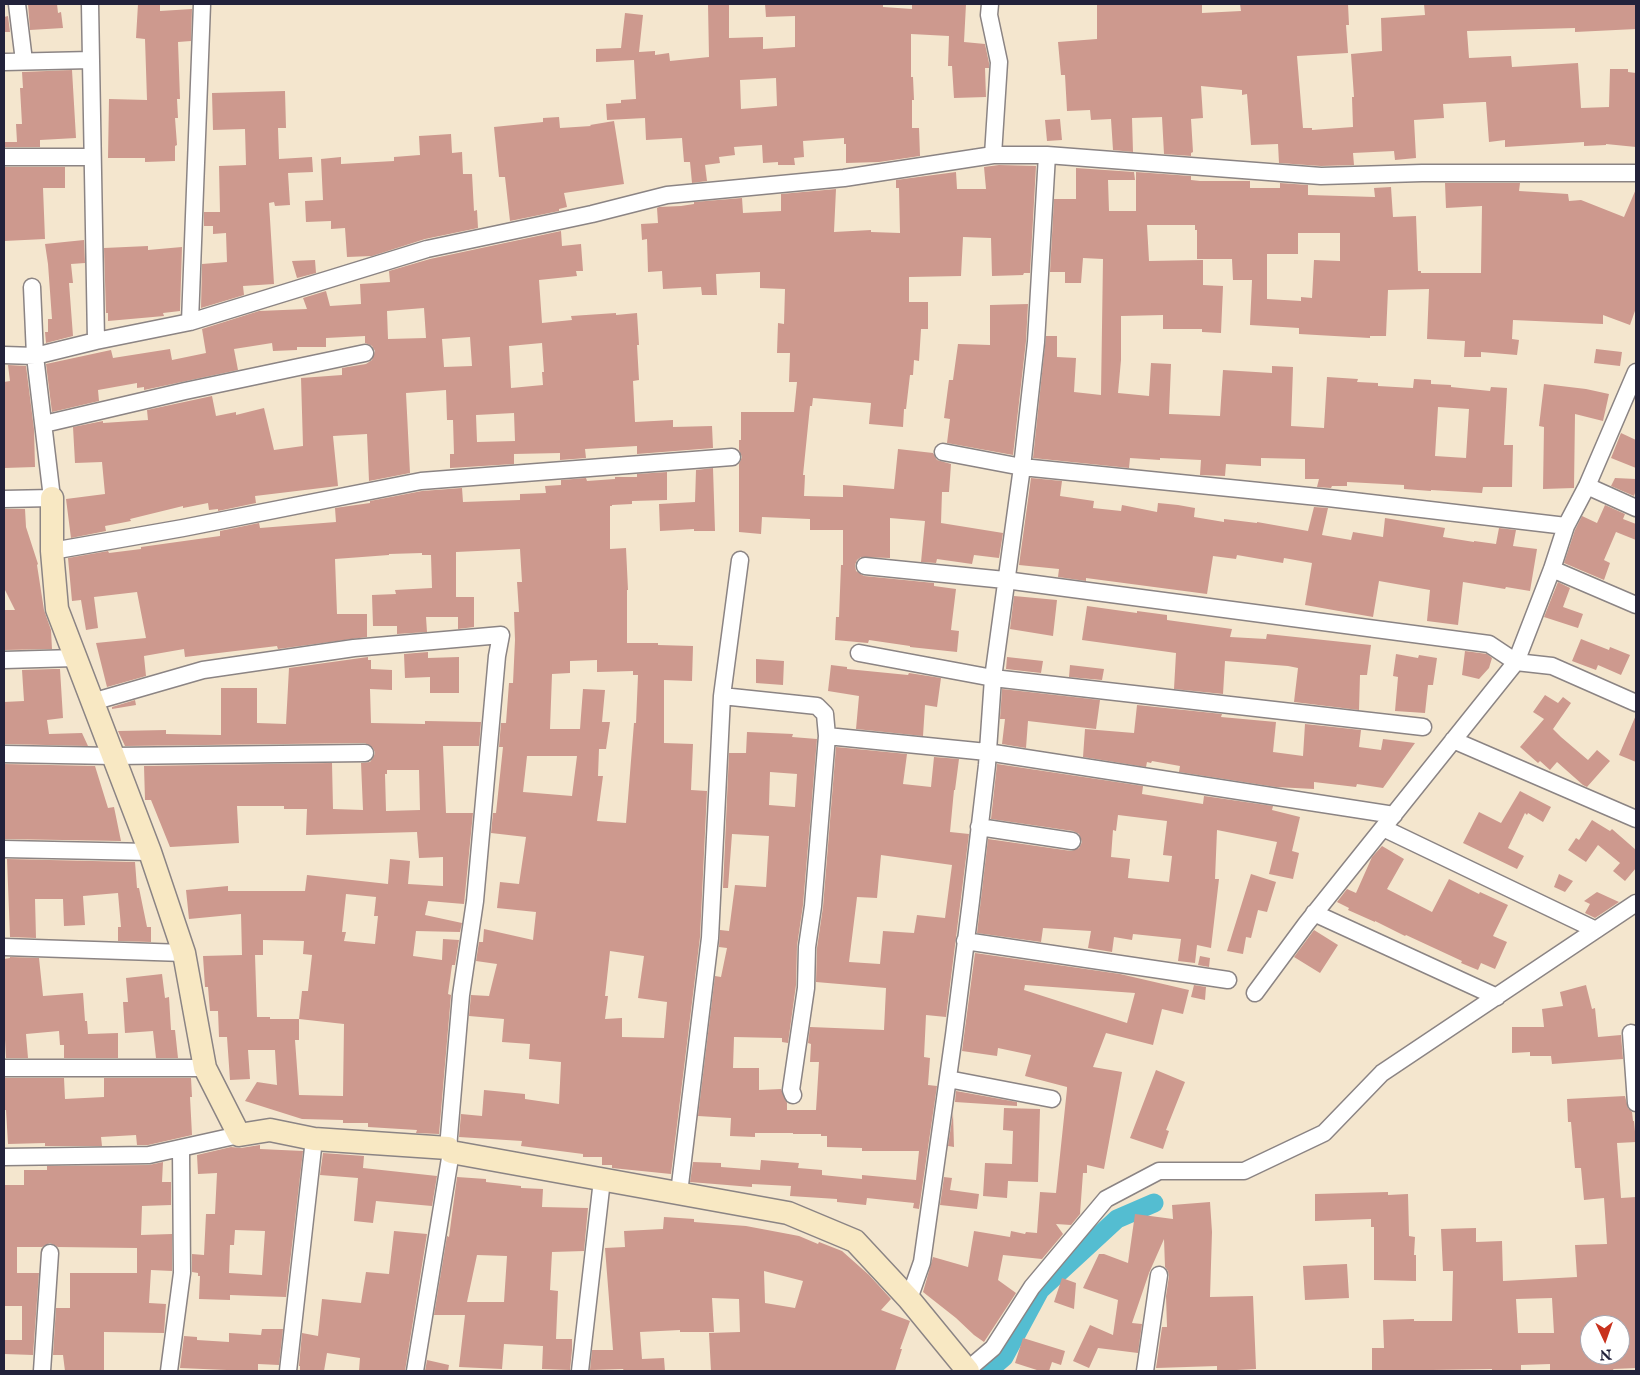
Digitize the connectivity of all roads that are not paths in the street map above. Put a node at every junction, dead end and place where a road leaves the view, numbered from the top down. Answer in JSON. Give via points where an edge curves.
{"nodes":[{"id":1,"x":17,"y":4,"type":"edge"},
{"id":2,"x":90,"y":4,"type":"edge"},
{"id":3,"x":202,"y":4,"type":"edge"},
{"id":4,"x":990,"y":4,"type":"edge"},
{"id":5,"x":91,"y":60,"type":"junction"},
{"id":6,"x":24,"y":61,"type":"junction"},
{"id":7,"x":4,"y":62,"type":"edge"},
{"id":8,"x":994,"y":155,"type":"junction"},
{"id":9,"x":1047,"y":155,"type":"junction"},
{"id":10,"x":4,"y":157,"type":"edge"},
{"id":11,"x":92,"y":157,"type":"junction"},
{"id":12,"x":1636,"y":173,"type":"edge"},
{"id":13,"x":32,"y":287,"type":"dead end"},
{"id":14,"x":190,"y":322,"type":"junction"},
{"id":15,"x":96,"y":341,"type":"junction"},
{"id":16,"x":365,"y":353,"type":"dead end"},
{"id":17,"x":4,"y":355,"type":"edge"},
{"id":18,"x":35,"y":356,"type":"junction"},
{"id":19,"x":1636,"y":372,"type":"edge"},
{"id":20,"x":44,"y":424,"type":"junction"},
{"id":21,"x":943,"y":452,"type":"dead end"},
{"id":22,"x":732,"y":457,"type":"dead end"},
{"id":23,"x":1022,"y":467,"type":"junction"},
{"id":24,"x":1587,"y":486,"type":"junction"},
{"id":25,"x":52,"y":498,"type":"junction"},
{"id":26,"x":4,"y":499,"type":"edge"},
{"id":27,"x":1636,"y":508,"type":"edge"},
{"id":28,"x":1566,"y":526,"type":"junction"},
{"id":29,"x":52,"y":551,"type":"junction"},
{"id":30,"x":740,"y":560,"type":"dead end"},
{"id":31,"x":865,"y":566,"type":"dead end"},
{"id":32,"x":1552,"y":569,"type":"junction"},
{"id":33,"x":1005,"y":580,"type":"junction"},
{"id":34,"x":1636,"y":605,"type":"edge"},
{"id":35,"x":859,"y":654,"type":"dead end"},
{"id":36,"x":76,"y":658,"type":"junction"},
{"id":37,"x":4,"y":660,"type":"edge"},
{"id":38,"x":1516,"y":662,"type":"junction"},
{"id":39,"x":993,"y":678,"type":"junction"},
{"id":40,"x":722,"y":696,"type":"junction"},
{"id":41,"x":92,"y":702,"type":"junction"},
{"id":42,"x":1636,"y":703,"type":"edge"},
{"id":43,"x":1423,"y":727,"type":"dead end"},
{"id":44,"x":827,"y":736,"type":"junction"},
{"id":45,"x":1454,"y":740,"type":"junction"},
{"id":46,"x":987,"y":752,"type":"junction"},
{"id":47,"x":365,"y":753,"type":"dead end"},
{"id":48,"x":4,"y":754,"type":"edge"},
{"id":49,"x":114,"y":756,"type":"junction"},
{"id":50,"x":1394,"y":815,"type":"junction"},
{"id":51,"x":1636,"y":819,"type":"edge"},
{"id":52,"x":979,"y":827,"type":"junction"},
{"id":53,"x":1383,"y":828,"type":"junction"},
{"id":54,"x":1072,"y":841,"type":"dead end"},
{"id":55,"x":4,"y":849,"type":"edge"},
{"id":56,"x":150,"y":852,"type":"junction"},
{"id":57,"x":1636,"y":903,"type":"edge"},
{"id":58,"x":1314,"y":913,"type":"junction"},
{"id":59,"x":1596,"y":930,"type":"junction"},
{"id":60,"x":965,"y":941,"type":"junction"},
{"id":61,"x":4,"y":947,"type":"edge"},
{"id":62,"x":184,"y":953,"type":"junction"},
{"id":63,"x":1228,"y":980,"type":"dead end"},
{"id":64,"x":1255,"y":993,"type":"dead end"},
{"id":65,"x":1497,"y":997,"type":"junction"},
{"id":66,"x":1632,"y":1033,"type":"dead end"},
{"id":67,"x":4,"y":1068,"type":"edge"},
{"id":68,"x":205,"y":1068,"type":"junction"},
{"id":69,"x":948,"y":1079,"type":"junction"},
{"id":70,"x":793,"y":1095,"type":"dead end"},
{"id":71,"x":1052,"y":1098,"type":"dead end"},
{"id":72,"x":1636,"y":1103,"type":"edge"},
{"id":73,"x":239,"y":1135,"type":"junction"},
{"id":74,"x":314,"y":1139,"type":"junction"},
{"id":75,"x":181,"y":1149,"type":"junction"},
{"id":76,"x":449,"y":1150,"type":"junction"},
{"id":77,"x":4,"y":1157,"type":"edge"},
{"id":78,"x":602,"y":1180,"type":"junction"},
{"id":79,"x":679,"y":1193,"type":"junction"},
{"id":80,"x":50,"y":1253,"type":"dead end"},
{"id":81,"x":1159,"y":1275,"type":"dead end"},
{"id":82,"x":909,"y":1299,"type":"junction"},
{"id":83,"x":42,"y":1371,"type":"edge"},
{"id":84,"x":169,"y":1371,"type":"edge"},
{"id":85,"x":288,"y":1371,"type":"edge"},
{"id":86,"x":415,"y":1371,"type":"edge"},
{"id":87,"x":580,"y":1371,"type":"edge"},
{"id":88,"x":967,"y":1371,"type":"edge"},
{"id":89,"x":1145,"y":1371,"type":"edge"}],
"edges":[{"from":1,"to":6,"type":"street"},
{"from":2,"to":5,"type":"street"},
{"from":3,"to":14,"type":"street"},
{"from":4,"to":8,"type":"street","via":[[989,14],[999,62]]},
{"from":5,"to":6,"type":"street"},
{"from":5,"to":11,"type":"street"},
{"from":6,"to":7,"type":"street"},
{"from":8,"to":9,"type":"street"},
{"from":8,"to":14,"type":"street","via":[[844,178],[667,196],[427,249]]},
{"from":9,"to":12,"type":"street","via":[[1321,176]]},
{"from":9,"to":23,"type":"street","via":[[1036,342]]},
{"from":10,"to":11,"type":"street"},
{"from":11,"to":15,"type":"street"},
{"from":13,"to":18,"type":"street"},
{"from":14,"to":15,"type":"street"},
{"from":15,"to":18,"type":"street"},
{"from":16,"to":20,"type":"street"},
{"from":17,"to":18,"type":"street"},
{"from":18,"to":20,"type":"street"},
{"from":19,"to":24,"type":"street"},
{"from":20,"to":25,"type":"street"},
{"from":21,"to":23,"type":"street"},
{"from":22,"to":29,"type":"street","via":[[421,481]]},
{"from":23,"to":28,"type":"street"},
{"from":23,"to":33,"type":"street"},
{"from":24,"to":27,"type":"street"},
{"from":24,"to":28,"type":"street"},
{"from":25,"to":26,"type":"street"},
{"from":25,"to":29,"type":"street"},
{"from":28,"to":32,"type":"street"},
{"from":29,"to":36,"type":"street","via":[[57,609]]},
{"from":30,"to":40,"type":"street"},
{"from":31,"to":33,"type":"street"},
{"from":32,"to":34,"type":"street"},
{"from":32,"to":38,"type":"street"},
{"from":33,"to":38,"type":"street","via":[[1489,644]]},
{"from":33,"to":39,"type":"street"},
{"from":35,"to":39,"type":"street"},
{"from":36,"to":37,"type":"street"},
{"from":36,"to":41,"type":"street"},
{"from":38,"to":42,"type":"street","via":[[1552,666]]},
{"from":38,"to":45,"type":"street"},
{"from":39,"to":43,"type":"street"},
{"from":39,"to":46,"type":"street"},
{"from":40,"to":44,"type":"street","via":[[817,706],[825,714]]},
{"from":40,"to":79,"type":"street","via":[[710,938]]},
{"from":41,"to":49,"type":"street"},
{"from":41,"to":76,"type":"street","via":[[203,670],[354,648],[501,635],[475,902],[461,996]]},
{"from":44,"to":46,"type":"street"},
{"from":44,"to":70,"type":"street","via":[[806,988],[791,1090]]},
{"from":45,"to":50,"type":"street"},
{"from":45,"to":51,"type":"street"},
{"from":46,"to":50,"type":"street"},
{"from":46,"to":52,"type":"street"},
{"from":47,"to":49,"type":"street"},
{"from":48,"to":49,"type":"street"},
{"from":49,"to":56,"type":"street"},
{"from":50,"to":53,"type":"street"},
{"from":52,"to":54,"type":"street"},
{"from":52,"to":60,"type":"street"},
{"from":53,"to":58,"type":"street"},
{"from":53,"to":59,"type":"street"},
{"from":55,"to":56,"type":"street"},
{"from":56,"to":62,"type":"street"},
{"from":57,"to":59,"type":"street"},
{"from":58,"to":64,"type":"street"},
{"from":58,"to":65,"type":"street"},
{"from":59,"to":65,"type":"street"},
{"from":60,"to":63,"type":"street"},
{"from":60,"to":69,"type":"street"},
{"from":61,"to":62,"type":"street"},
{"from":62,"to":68,"type":"street"},
{"from":65,"to":88,"type":"street","via":[[1382,1073],[1324,1133],[1244,1171],[1159,1171],[1106,1199],[1032,1287],[993,1348]]},
{"from":66,"to":72,"type":"street"},
{"from":67,"to":68,"type":"street"},
{"from":68,"to":73,"type":"street"},
{"from":69,"to":71,"type":"street"},
{"from":69,"to":82,"type":"street","via":[[922,1262]]},
{"from":73,"to":74,"type":"street","via":[[270,1130]]},
{"from":73,"to":75,"type":"street"},
{"from":74,"to":76,"type":"street"},
{"from":74,"to":85,"type":"street"},
{"from":75,"to":77,"type":"street","via":[[149,1155]]},
{"from":75,"to":84,"type":"street","via":[[182,1273]]},
{"from":76,"to":78,"type":"street"},
{"from":76,"to":86,"type":"street"},
{"from":78,"to":79,"type":"street"},
{"from":78,"to":87,"type":"street"},
{"from":79,"to":82,"type":"street","via":[[788,1213],[855,1241]]},
{"from":80,"to":83,"type":"street"},
{"from":81,"to":89,"type":"street"},
{"from":82,"to":88,"type":"street"}]}
